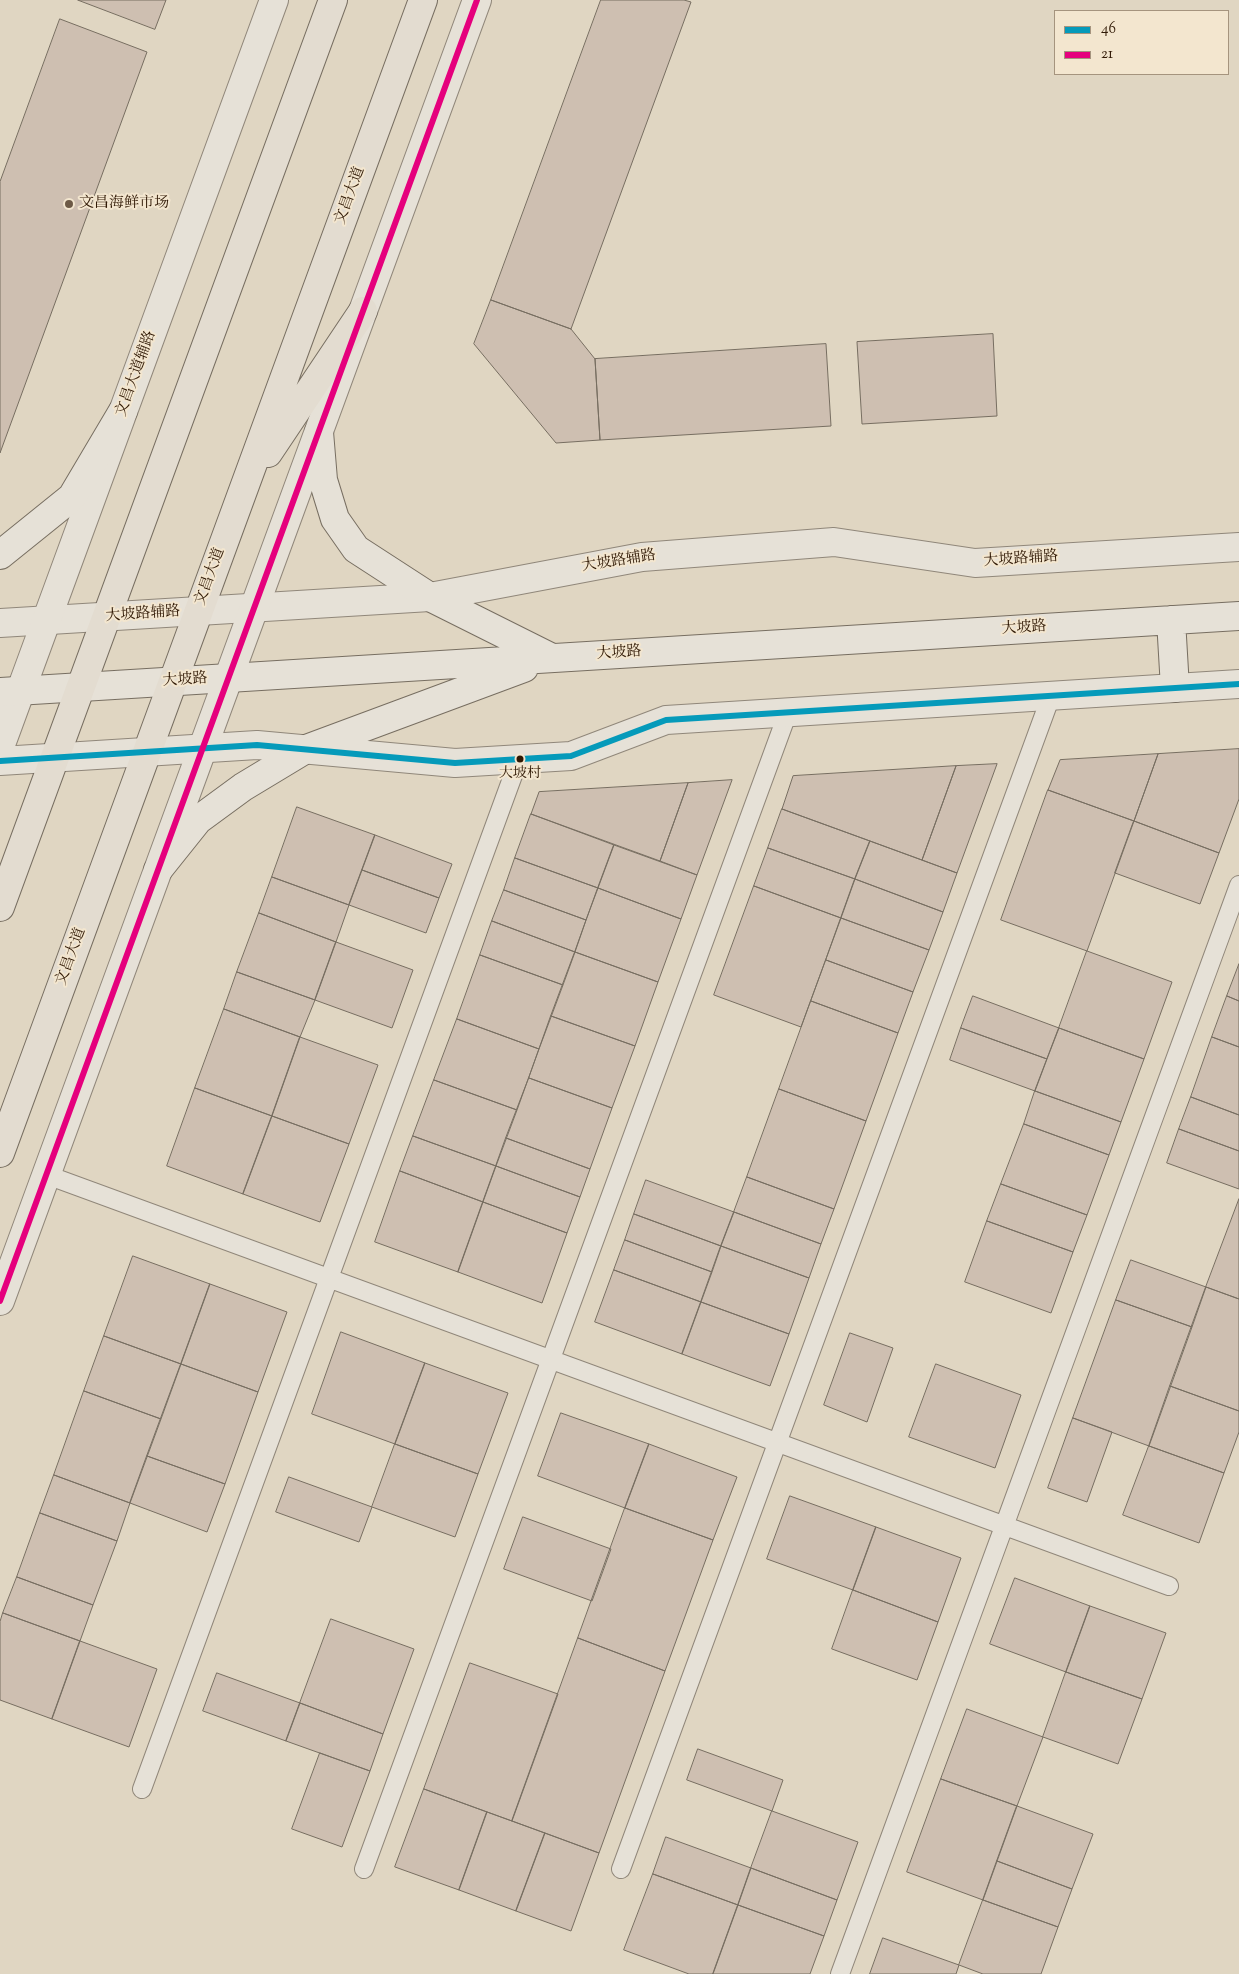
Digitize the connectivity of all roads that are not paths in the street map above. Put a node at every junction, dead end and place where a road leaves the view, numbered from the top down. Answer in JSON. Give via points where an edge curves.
{"nodes":[{"id":1,"x":274,"y":0,"type":"edge"},
{"id":2,"x":333,"y":0,"type":"edge"},
{"id":3,"x":423,"y":0,"type":"edge"},
{"id":4,"x":478,"y":0,"type":"edge"},
{"id":5,"x":364,"y":311,"type":"junction"},
{"id":6,"x":123,"y":411,"type":"junction"},
{"id":7,"x":319,"y":432,"type":"junction"},
{"id":8,"x":244,"y":489,"type":"junction"},
{"id":9,"x":1239,"y":547,"type":"edge"},
{"id":10,"x":0,"y":555,"type":"edge"},
{"id":11,"x":430,"y":597,"type":"junction"},
{"id":12,"x":255,"y":608,"type":"junction"},
{"id":13,"x":198,"y":611,"type":"junction"},
{"id":14,"x":1239,"y":616,"type":"edge"},
{"id":15,"x":106,"y":617,"type":"junction"},
{"id":16,"x":46,"y":620,"type":"junction"},
{"id":17,"x":1171,"y":620,"type":"junction"},
{"id":18,"x":0,"y":623,"type":"edge"},
{"id":19,"x":551,"y":658,"type":"junction"},
{"id":20,"x":229,"y":678,"type":"junction"},
{"id":21,"x":173,"y":682,"type":"junction"},
{"id":22,"x":1239,"y":684,"type":"edge"},
{"id":23,"x":81,"y":688,"type":"junction"},
{"id":24,"x":1175,"y":688,"type":"junction"},
{"id":25,"x":10,"y":692,"type":"edge"},
{"id":26,"x":1051,"y":696,"type":"junction"},
{"id":27,"x":788,"y":712,"type":"junction"},
{"id":28,"x":0,"y":748,"type":"edge"},
{"id":29,"x":203,"y":748,"type":"junction"},
{"id":30,"x":306,"y":750,"type":"junction"},
{"id":31,"x":147,"y":752,"type":"junction"},
{"id":32,"x":55,"y":757,"type":"junction"},
{"id":33,"x":519,"y":759,"type":"junction"},
{"id":34,"x":0,"y":761,"type":"edge"},
{"id":35,"x":158,"y":870,"type":"junction"},
{"id":36,"x":1239,"y":885,"type":"edge"},
{"id":37,"x":0,"y":907,"type":"edge"},
{"id":38,"x":0,"y":1153,"type":"edge"},
{"id":39,"x":46,"y":1174,"type":"junction"},
{"id":40,"x":329,"y":1278,"type":"junction"},
{"id":41,"x":0,"y":1302,"type":"edge"},
{"id":42,"x":551,"y":1359,"type":"junction"},
{"id":43,"x":778,"y":1442,"type":"junction"},
{"id":44,"x":1004,"y":1525,"type":"junction"},
{"id":45,"x":1169,"y":1586,"type":"dead end"},
{"id":46,"x":142,"y":1789,"type":"dead end"},
{"id":47,"x":364,"y":1869,"type":"dead end"},
{"id":48,"x":621,"y":1869,"type":"dead end"},
{"id":49,"x":840,"y":1974,"type":"edge"}],
"edges":[{"from":1,"to":6,"type":"street","name":"文昌大道辅路"},
{"from":2,"to":15,"type":"main road"},
{"from":3,"to":8,"type":"main road","name":"文昌大道"},
{"from":4,"to":5,"type":"street"},
{"from":5,"to":7,"type":"street"},
{"from":5,"to":8,"type":"main road"},
{"from":6,"to":10,"type":"street","via":[[72,497]]},
{"from":6,"to":16,"type":"street","name":"文昌大道辅路"},
{"from":7,"to":11,"type":"street","via":[[323,480],[335,519],[356,549]]},
{"from":7,"to":12,"type":"street"},
{"from":8,"to":13,"type":"main road","name":"文昌大道"},
{"from":9,"to":11,"type":"street","name":"大坡路辅路","via":[[975,563],[834,542],[642,557]]},
{"from":11,"to":12,"type":"street","name":"大坡路辅路"},
{"from":11,"to":19,"type":"street"},
{"from":12,"to":13,"type":"street","name":"大坡路辅路"},
{"from":12,"to":20,"type":"street"},
{"from":13,"to":15,"type":"street","name":"大坡路辅路"},
{"from":13,"to":21,"type":"main road","name":"文昌大道"},
{"from":14,"to":17,"type":"street","name":"大坡路"},
{"from":15,"to":16,"type":"street","name":"大坡路辅路"},
{"from":15,"to":23,"type":"main road"},
{"from":16,"to":18,"type":"street","name":"大坡路辅路"},
{"from":16,"to":25,"type":"street","name":"文昌大道辅路"},
{"from":17,"to":19,"type":"street","name":"大坡路"},
{"from":17,"to":24,"type":"street"},
{"from":19,"to":20,"type":"street","name":"大坡路"},
{"from":19,"to":30,"type":"street"},
{"from":20,"to":21,"type":"street","name":"大坡路"},
{"from":20,"to":29,"type":"street"},
{"from":21,"to":23,"type":"street","name":"大坡路"},
{"from":21,"to":31,"type":"main road","name":"文昌大道"},
{"from":22,"to":24,"type":"street"},
{"from":23,"to":25,"type":"street","name":"大坡路"},
{"from":23,"to":32,"type":"main road"},
{"from":24,"to":26,"type":"street"},
{"from":25,"to":28,"type":"street","name":"文昌大道辅路"},
{"from":26,"to":27,"type":"street"},
{"from":26,"to":43,"type":"lane"},
{"from":27,"to":33,"type":"street","via":[[666,720],[570,756]]},
{"from":27,"to":42,"type":"lane"},
{"from":29,"to":30,"type":"street","via":[[257,745]]},
{"from":29,"to":31,"type":"street"},
{"from":29,"to":35,"type":"street"},
{"from":30,"to":33,"type":"street","via":[[455,763]]},
{"from":30,"to":35,"type":"street","via":[[243,787],[198,820]]},
{"from":31,"to":32,"type":"street"},
{"from":31,"to":38,"type":"main road","name":"文昌大道"},
{"from":32,"to":34,"type":"street"},
{"from":32,"to":37,"type":"main road"},
{"from":33,"to":40,"type":"lane"},
{"from":35,"to":39,"type":"street"},
{"from":36,"to":44,"type":"lane"},
{"from":39,"to":40,"type":"lane"},
{"from":39,"to":41,"type":"street"},
{"from":40,"to":42,"type":"lane"},
{"from":40,"to":46,"type":"lane"},
{"from":42,"to":43,"type":"lane"},
{"from":42,"to":47,"type":"lane"},
{"from":43,"to":44,"type":"lane"},
{"from":43,"to":48,"type":"lane"},
{"from":44,"to":45,"type":"lane"},
{"from":44,"to":49,"type":"lane"}]}
